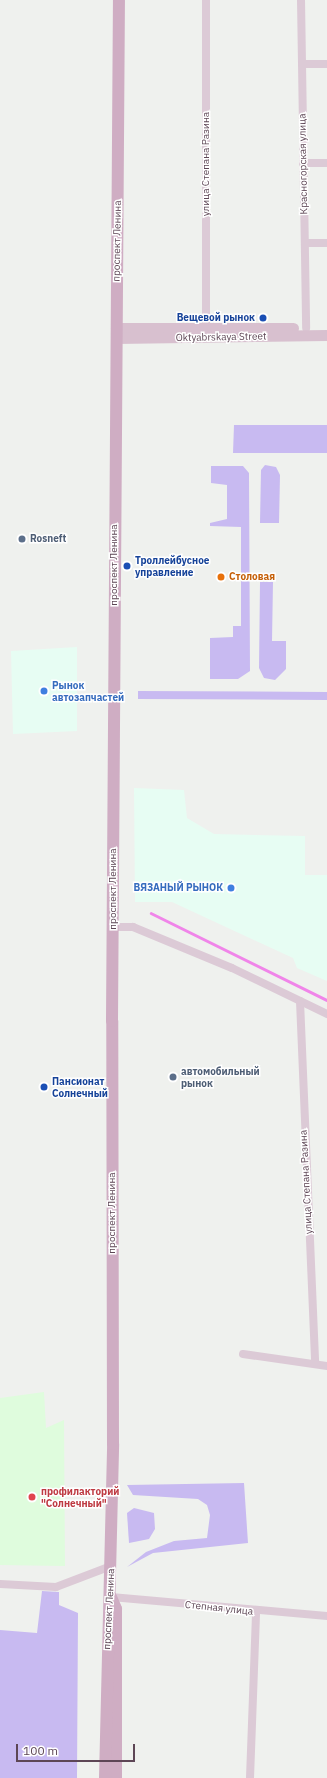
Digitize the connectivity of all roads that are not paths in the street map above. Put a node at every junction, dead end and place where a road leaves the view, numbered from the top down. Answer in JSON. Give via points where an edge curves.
{"nodes":[{"id":1,"x":119,"y":0,"type":"edge"},
{"id":2,"x":206,"y":0,"type":"edge"},
{"id":3,"x":301,"y":0,"type":"edge"},
{"id":4,"x":302,"y":64,"type":"junction"},
{"id":5,"x":327,"y":64,"type":"edge"},
{"id":6,"x":304,"y":163,"type":"junction"},
{"id":7,"x":327,"y":163,"type":"edge"},
{"id":8,"x":305,"y":243,"type":"junction"},
{"id":9,"x":327,"y":243,"type":"edge"},
{"id":10,"x":306,"y":328,"type":"junction"},
{"id":11,"x":327,"y":328,"type":"edge"},
{"id":12,"x":206,"y":332,"type":"junction"},
{"id":13,"x":116,"y":333,"type":"junction"},
{"id":14,"x":327,"y":336,"type":"edge"},
{"id":15,"x":113,"y":927,"type":"junction"},
{"id":16,"x":300,"y":1001,"type":"junction"},
{"id":17,"x":327,"y":1014,"type":"edge"},
{"id":18,"x":243,"y":1354,"type":"dead end"},
{"id":19,"x":314,"y":1363,"type":"junction"},
{"id":20,"x":327,"y":1366,"type":"edge"},
{"id":21,"x":111,"y":1566,"type":"junction"},
{"id":22,"x":0,"y":1584,"type":"edge"},
{"id":23,"x":112,"y":1597,"type":"junction"},
{"id":24,"x":256,"y":1612,"type":"junction"},
{"id":25,"x":327,"y":1616,"type":"edge"},
{"id":26,"x":105,"y":1778,"type":"edge"},
{"id":27,"x":116,"y":1778,"type":"edge"},
{"id":28,"x":250,"y":1778,"type":"edge"}],
"edges":[{"from":1,"to":13,"type":"main road","name":"проспект Ленина"},
{"from":2,"to":12,"type":"street","name":"улица Степана Разина"},
{"from":3,"to":4,"type":"street","name":"Красногорская улица"},
{"from":4,"to":5,"type":"street"},
{"from":4,"to":6,"type":"street","name":"Красногорская улица"},
{"from":6,"to":7,"type":"street"},
{"from":6,"to":8,"type":"street","name":"Красногорская улица"},
{"from":8,"to":9,"type":"street"},
{"from":8,"to":10,"type":"street","name":"Красногорская улица"},
{"from":10,"to":11,"type":"main road"},
{"from":10,"to":12,"type":"main road"},
{"from":12,"to":13,"type":"main road"},
{"from":12,"to":13,"type":"main road","name":"Oktyabrskaya Street","via":[[191,337]]},
{"from":12,"to":14,"type":"main road","name":"Oktyabrskaya Street"},
{"from":13,"to":15,"type":"main road","name":"проспект Ленина"},
{"from":15,"to":16,"type":"street","via":[[133,927]]},
{"from":15,"to":21,"type":"main road","name":"проспект Ленина"},
{"from":16,"to":17,"type":"street"},
{"from":16,"to":19,"type":"street","name":"улица Степана Разина"},
{"from":18,"to":19,"type":"street"},
{"from":19,"to":20,"type":"street"},
{"from":21,"to":22,"type":"street","via":[[56,1587]]},
{"from":21,"to":23,"type":"main road","name":"проспект Ленина"},
{"from":23,"to":24,"type":"street","name":"Степная улица"},
{"from":23,"to":26,"type":"main road","name":"проспект Ленина","via":[[107,1609]]},
{"from":23,"to":27,"type":"main road","via":[[116,1609]]},
{"from":24,"to":25,"type":"street","name":"Степная улица"},
{"from":24,"to":28,"type":"street"}]}
